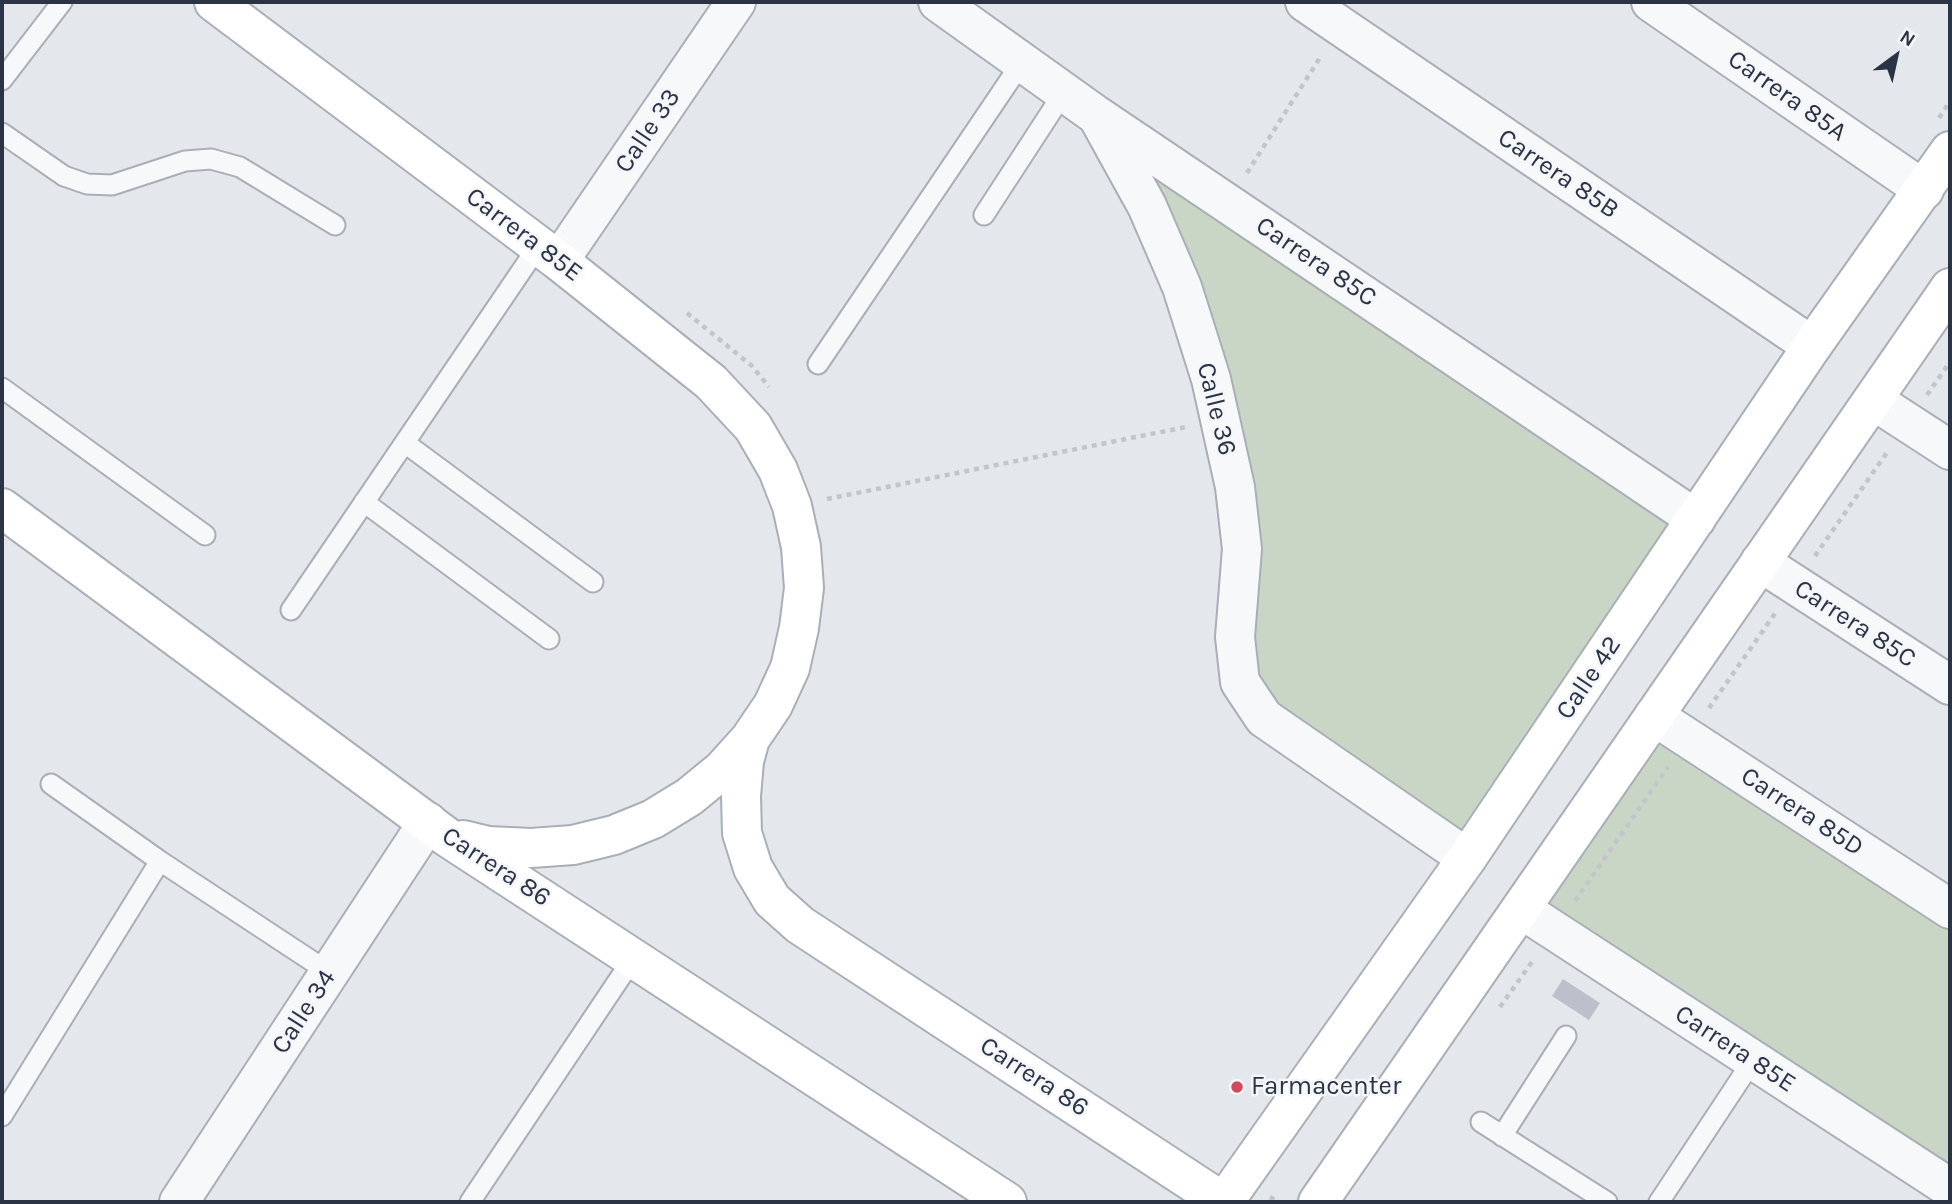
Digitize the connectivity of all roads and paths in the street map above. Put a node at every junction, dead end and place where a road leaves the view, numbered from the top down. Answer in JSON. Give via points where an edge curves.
{"nodes":[{"id":1,"x":62,"y":2,"type":"edge"},
{"id":2,"x":214,"y":2,"type":"edge"},
{"id":3,"x":736,"y":2,"type":"edge"},
{"id":4,"x":938,"y":2,"type":"edge"},
{"id":5,"x":1305,"y":2,"type":"edge"},
{"id":6,"x":1651,"y":2,"type":"edge"},
{"id":7,"x":1340,"y":26,"type":"junction"},
{"id":8,"x":1022,"y":62,"type":"junction"},
{"id":9,"x":2,"y":80,"type":"edge"},
{"id":10,"x":1064,"y":92,"type":"junction"},
{"id":11,"x":1950,"y":101,"type":"edge"},
{"id":12,"x":1096,"y":115,"type":"junction"},
{"id":13,"x":2,"y":133,"type":"edge"},
{"id":14,"x":1943,"y":136,"type":"edge"},
{"id":15,"x":1924,"y":190,"type":"junction"},
{"id":16,"x":1228,"y":203,"type":"junction"},
{"id":17,"x":984,"y":215,"type":"dead end"},
{"id":18,"x":335,"y":225,"type":"dead end"},
{"id":19,"x":549,"y":253,"type":"junction"},
{"id":20,"x":1950,"y":288,"type":"edge"},
{"id":21,"x":685,"y":312,"type":"dead end"},
{"id":22,"x":1812,"y":346,"type":"junction"},
{"id":23,"x":1950,"y":362,"type":"edge"},
{"id":24,"x":818,"y":363,"type":"dead end"},
{"id":25,"x":2,"y":388,"type":"edge"},
{"id":26,"x":776,"y":396,"type":"dead end"},
{"id":27,"x":1873,"y":400,"type":"junction"},
{"id":28,"x":1220,"y":421,"type":"junction"},
{"id":29,"x":1908,"y":423,"type":"junction"},
{"id":30,"x":405,"y":443,"type":"junction"},
{"id":31,"x":1950,"y":450,"type":"edge"},
{"id":32,"x":816,"y":501,"type":"junction"},
{"id":33,"x":364,"y":502,"type":"junction"},
{"id":34,"x":2,"y":508,"type":"edge"},
{"id":35,"x":1696,"y":519,"type":"junction"},
{"id":36,"x":205,"y":535,"type":"dead end"},
{"id":37,"x":1760,"y":562,"type":"junction"},
{"id":38,"x":593,"y":582,"type":"dead end"},
{"id":39,"x":1795,"y":584,"type":"junction"},
{"id":40,"x":291,"y":610,"type":"dead end"},
{"id":41,"x":549,"y":639,"type":"dead end"},
{"id":42,"x":1950,"y":685,"type":"edge"},
{"id":43,"x":1654,"y":716,"type":"junction"},
{"id":44,"x":1688,"y":738,"type":"junction"},
{"id":45,"x":750,"y":739,"type":"junction"},
{"id":46,"x":51,"y":784,"type":"dead end"},
{"id":47,"x":438,"y":829,"type":"junction"},
{"id":48,"x":1466,"y":858,"type":"junction"},
{"id":49,"x":160,"y":861,"type":"junction"},
{"id":50,"x":1521,"y":909,"type":"junction"},
{"id":51,"x":1950,"y":909,"type":"edge"},
{"id":52,"x":1554,"y":931,"type":"junction"},
{"id":53,"x":634,"y":957,"type":"junction"},
{"id":54,"x":330,"y":973,"type":"junction"},
{"id":55,"x":1498,"y":1010,"type":"dead end"},
{"id":56,"x":1566,"y":1036,"type":"dead end"},
{"id":57,"x":1753,"y":1060,"type":"junction"},
{"id":58,"x":2,"y":1116,"type":"edge"},
{"id":59,"x":1481,"y":1122,"type":"dead end"},
{"id":60,"x":1503,"y":1136,"type":"junction"},
{"id":61,"x":1950,"y":1188,"type":"edge"},
{"id":62,"x":179,"y":1202,"type":"edge"},
{"id":63,"x":470,"y":1202,"type":"edge"},
{"id":64,"x":1007,"y":1202,"type":"edge"},
{"id":65,"x":1224,"y":1202,"type":"edge"},
{"id":66,"x":1318,"y":1202,"type":"edge"},
{"id":67,"x":1607,"y":1202,"type":"edge"},
{"id":68,"x":1659,"y":1202,"type":"edge"}],
"edges":[{"from":1,"to":9,"type":"lane"},
{"from":2,"to":19,"type":"street","name":"Carrera 85E"},
{"from":3,"to":19,"type":"street","name":"Calle 33"},
{"from":4,"to":8,"type":"street","name":"Carrera 85C"},
{"from":5,"to":7,"type":"street","name":"Carrera 85B"},
{"from":6,"to":15,"type":"street","name":"Carrera 85A"},
{"from":7,"to":16,"type":"path"},
{"from":7,"to":22,"type":"street","name":"Carrera 85B"},
{"from":8,"to":10,"type":"street","name":"Carrera 85C"},
{"from":8,"to":24,"type":"lane"},
{"from":10,"to":12,"type":"street","name":"Carrera 85C"},
{"from":10,"to":17,"type":"lane"},
{"from":11,"to":14,"type":"path"},
{"from":12,"to":16,"type":"street","name":"Carrera 85C"},
{"from":12,"to":28,"type":"street","name":"Calle 36","via":[[1147,206],[1182,287]]},
{"from":13,"to":18,"type":"lane","via":[[64,176],[87,184],[112,185],[185,161],[211,159],[240,167]]},
{"from":14,"to":15,"type":"street","name":"Calle 42"},
{"from":15,"to":22,"type":"street","name":"Calle 42"},
{"from":16,"to":35,"type":"street","name":"Carrera 85C"},
{"from":19,"to":30,"type":"lane"},
{"from":19,"to":32,"type":"street","name":"Carrera 85E","via":[[712,382],[753,427],[778,470]]},
{"from":20,"to":27,"type":"street"},
{"from":21,"to":26,"type":"path","via":[[752,366]]},
{"from":22,"to":35,"type":"street","name":"Calle 42"},
{"from":23,"to":29,"type":"path"},
{"from":25,"to":36,"type":"lane"},
{"from":27,"to":29,"type":"street"},
{"from":27,"to":37,"type":"street"},
{"from":28,"to":32,"type":"path"},
{"from":28,"to":48,"type":"street","name":"Calle 36","via":[[1235,487],[1242,550],[1235,637],[1240,682],[1264,718]]},
{"from":29,"to":31,"type":"street"},
{"from":29,"to":39,"type":"path"},
{"from":30,"to":33,"type":"lane"},
{"from":30,"to":38,"type":"lane"},
{"from":32,"to":45,"type":"street","name":"Carrera 86","via":[[801,547],[804,588],[790,668]]},
{"from":33,"to":40,"type":"lane"},
{"from":33,"to":41,"type":"lane"},
{"from":34,"to":47,"type":"street","name":"Carrera 86"},
{"from":35,"to":48,"type":"street","name":"Calle 42"},
{"from":37,"to":39,"type":"street","name":"Carrera 85C"},
{"from":37,"to":43,"type":"street"},
{"from":39,"to":42,"type":"street","name":"Carrera 85C"},
{"from":39,"to":44,"type":"path"},
{"from":43,"to":44,"type":"street","name":"Carrera 85D"},
{"from":43,"to":50,"type":"street"},
{"from":44,"to":51,"type":"street","name":"Carrera 85D"},
{"from":44,"to":52,"type":"path"},
{"from":45,"to":47,"type":"street","via":[[689,797],[614,835],[573,845],[531,848],[488,846]]},
{"from":45,"to":65,"type":"street","name":"Carrera 86","via":[[741,796],[742,833],[753,868],[772,900],[800,925]]},
{"from":46,"to":49,"type":"lane"},
{"from":47,"to":53,"type":"street","name":"Carrera 86"},
{"from":47,"to":54,"type":"street","name":"Calle 34"},
{"from":48,"to":65,"type":"street","name":"Calle 42"},
{"from":49,"to":54,"type":"lane"},
{"from":49,"to":58,"type":"lane"},
{"from":50,"to":52,"type":"street","name":"Carrera 85E"},
{"from":50,"to":66,"type":"street"},
{"from":52,"to":55,"type":"path"},
{"from":52,"to":57,"type":"street","name":"Carrera 85E"},
{"from":53,"to":63,"type":"lane"},
{"from":53,"to":64,"type":"street","name":"Carrera 86"},
{"from":54,"to":62,"type":"street","name":"Calle 34"},
{"from":56,"to":60,"type":"lane"},
{"from":57,"to":61,"type":"street","name":"Carrera 85E"},
{"from":57,"to":68,"type":"lane"},
{"from":59,"to":60,"type":"lane"},
{"from":60,"to":67,"type":"lane"}]}
